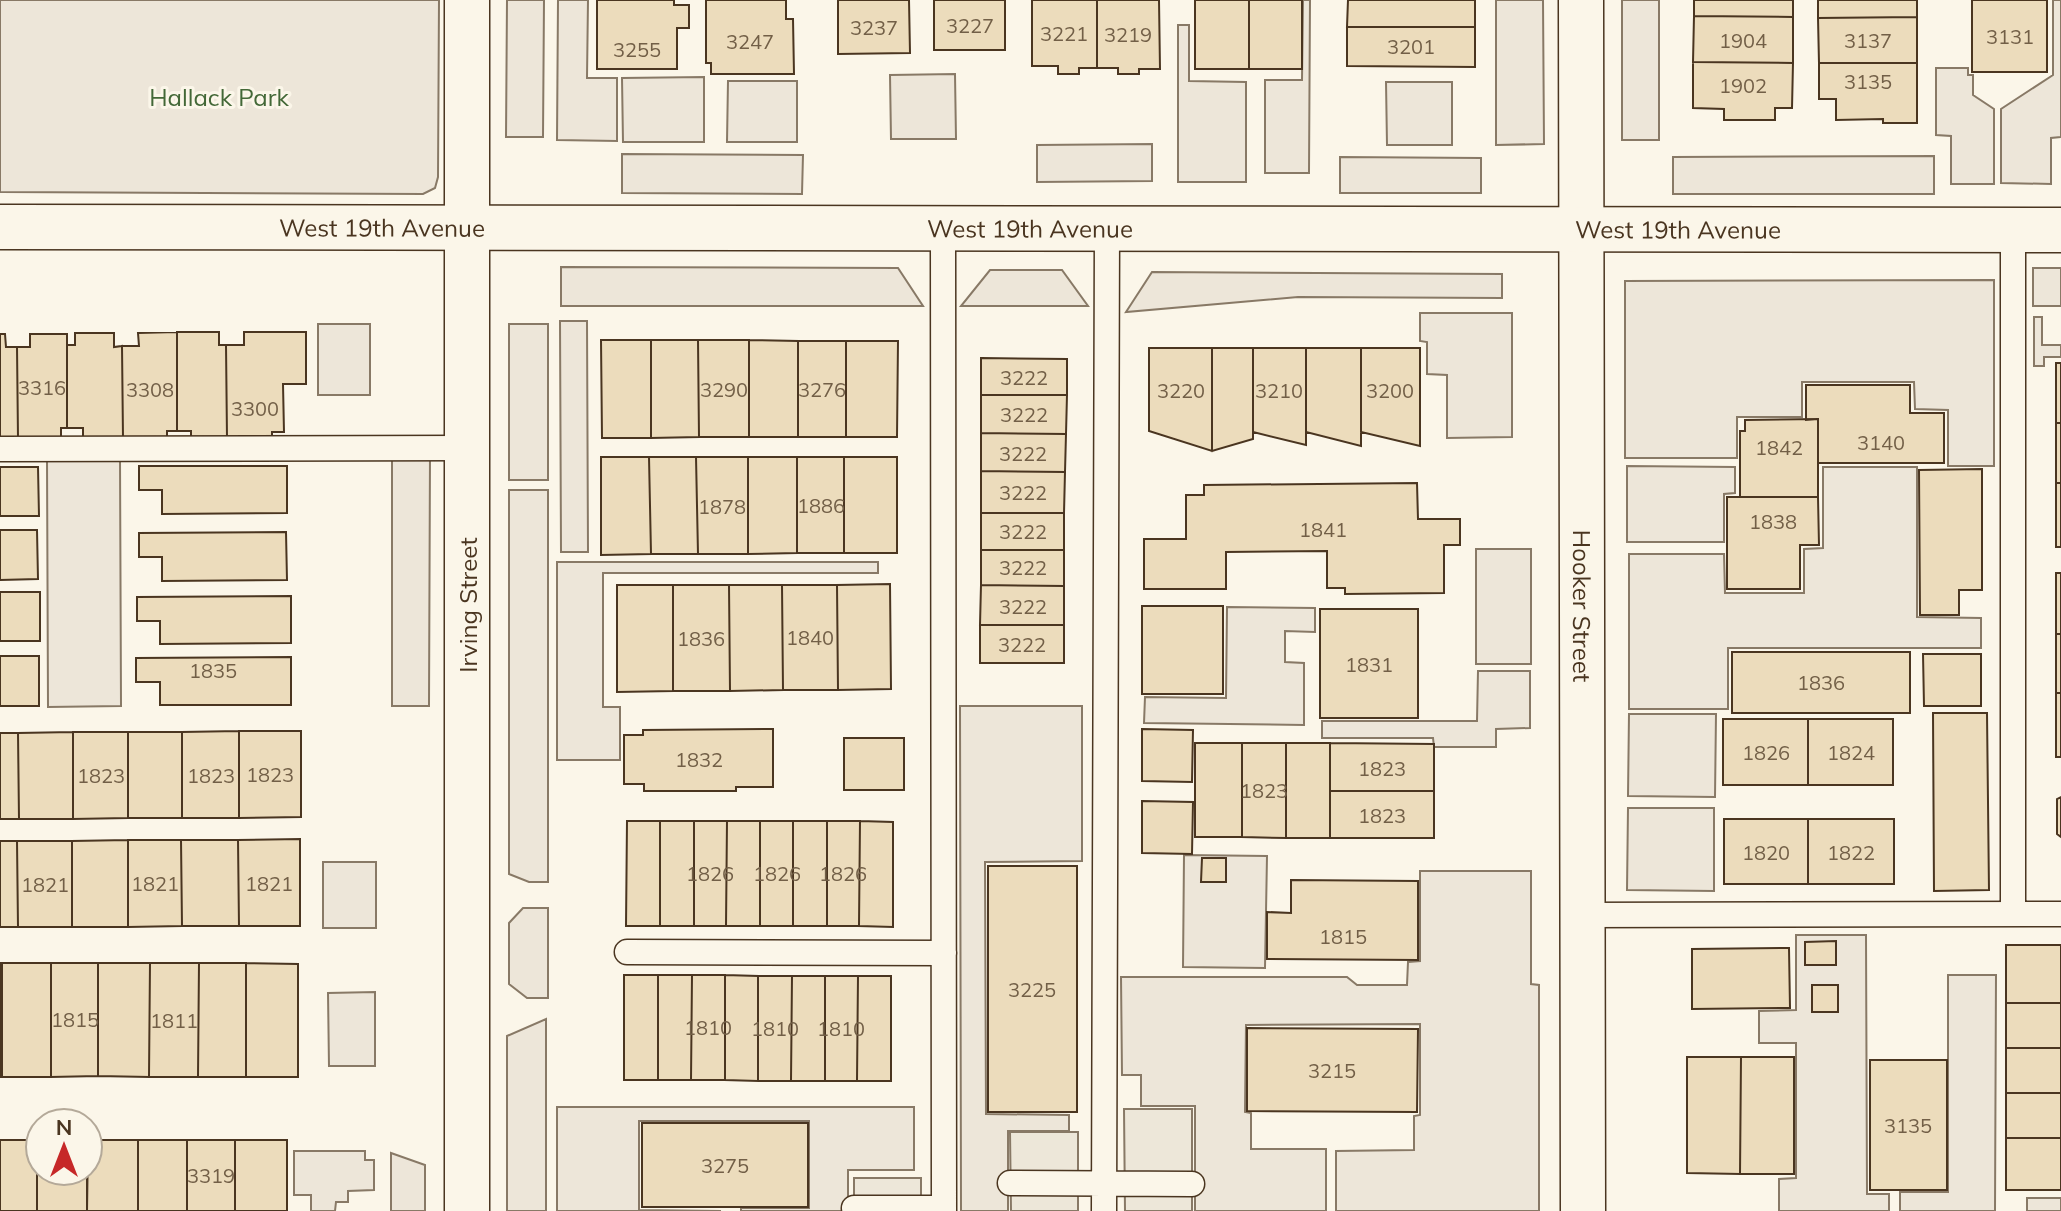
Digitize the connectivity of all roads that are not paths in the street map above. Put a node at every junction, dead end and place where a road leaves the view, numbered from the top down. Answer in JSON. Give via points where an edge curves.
{"nodes":[{"id":1,"x":467,"y":0,"type":"edge"},
{"id":2,"x":1581,"y":0,"type":"edge"},
{"id":3,"x":0,"y":227,"type":"edge"},
{"id":4,"x":468,"y":228,"type":"junction"},
{"id":5,"x":943,"y":229,"type":"junction"},
{"id":6,"x":1107,"y":229,"type":"junction"},
{"id":7,"x":1582,"y":229,"type":"junction"},
{"id":8,"x":2013,"y":230,"type":"junction"},
{"id":9,"x":2061,"y":230,"type":"edge"},
{"id":10,"x":468,"y":448,"type":"junction"},
{"id":11,"x":0,"y":449,"type":"edge"},
{"id":12,"x":2013,"y":914,"type":"junction"},
{"id":13,"x":2061,"y":914,"type":"edge"},
{"id":14,"x":1583,"y":915,"type":"junction"},
{"id":15,"x":627,"y":952,"type":"dead end"},
{"id":16,"x":944,"y":953,"type":"junction"},
{"id":17,"x":1010,"y":1183,"type":"dead end"},
{"id":18,"x":1104,"y":1183,"type":"junction"},
{"id":19,"x":1192,"y":1184,"type":"dead end"},
{"id":20,"x":854,"y":1208,"type":"dead end"},
{"id":21,"x":944,"y":1210,"type":"edge"},
{"id":22,"x":467,"y":1211,"type":"edge"},
{"id":23,"x":1104,"y":1211,"type":"edge"},
{"id":24,"x":1583,"y":1211,"type":"edge"}],
"edges":[{"from":1,"to":4,"type":"street","name":"Irving Street"},
{"from":2,"to":7,"type":"street","name":"Hooker Street"},
{"from":3,"to":4,"type":"street","name":"West 19th Avenue"},
{"from":4,"to":5,"type":"street","name":"West 19th Avenue"},
{"from":4,"to":10,"type":"street","name":"Irving Street"},
{"from":5,"to":6,"type":"street","name":"West 19th Avenue"},
{"from":5,"to":16,"type":"lane"},
{"from":6,"to":7,"type":"street","name":"West 19th Avenue"},
{"from":6,"to":18,"type":"lane"},
{"from":7,"to":8,"type":"street","name":"West 19th Avenue"},
{"from":7,"to":14,"type":"street","name":"Hooker Street"},
{"from":8,"to":9,"type":"street","name":"West 19th Avenue"},
{"from":8,"to":12,"type":"lane"},
{"from":10,"to":11,"type":"lane"},
{"from":10,"to":22,"type":"street","name":"Irving Street"},
{"from":12,"to":13,"type":"lane"},
{"from":12,"to":14,"type":"lane"},
{"from":14,"to":24,"type":"street","name":"Hooker Street"},
{"from":15,"to":16,"type":"lane"},
{"from":16,"to":21,"type":"lane"},
{"from":17,"to":18,"type":"lane"},
{"from":18,"to":19,"type":"lane"},
{"from":18,"to":23,"type":"lane"},
{"from":20,"to":21,"type":"lane"}]}
